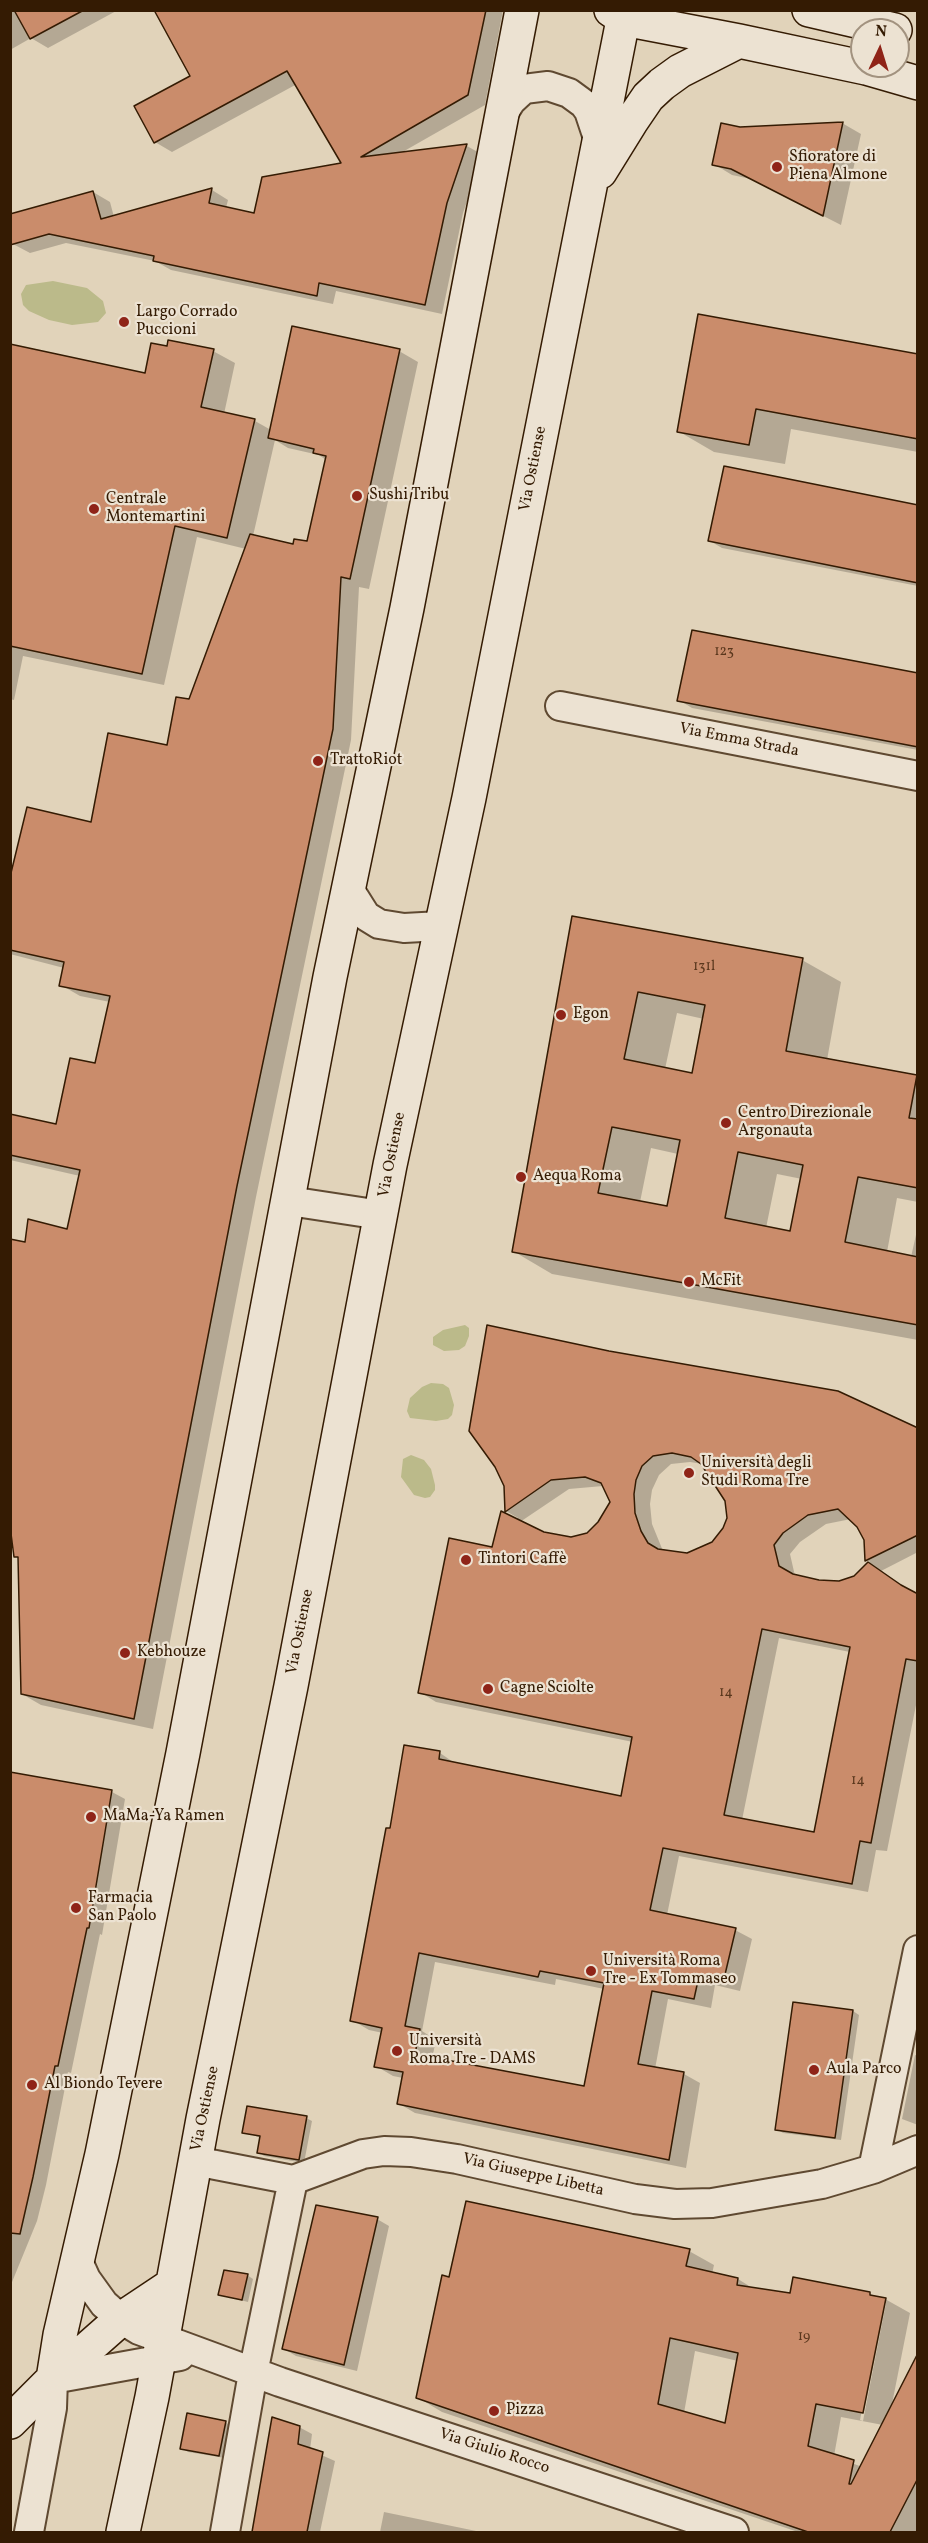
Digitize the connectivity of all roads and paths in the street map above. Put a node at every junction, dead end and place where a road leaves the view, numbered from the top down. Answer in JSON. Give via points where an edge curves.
{"nodes":[{"id":1,"x":522,"y":10,"type":"edge"},
{"id":2,"x":808,"y":10,"type":"edge"},
{"id":3,"x":620,"y":13,"type":"edge"},
{"id":4,"x":850,"y":20,"type":"edge"},
{"id":5,"x":739,"y":41,"type":"junction"},
{"id":6,"x":918,"y":82,"type":"edge"},
{"id":7,"x":500,"y":119,"type":"junction"},
{"id":8,"x":598,"y":138,"type":"junction"},
{"id":9,"x":588,"y":193,"type":"junction"},
{"id":10,"x":560,"y":706,"type":"dead end"},
{"id":11,"x":918,"y":776,"type":"edge"},
{"id":12,"x":349,"y":889,"type":"junction"},
{"id":13,"x":441,"y":926,"type":"junction"},
{"id":14,"x":289,"y":1200,"type":"junction"},
{"id":15,"x":381,"y":1215,"type":"junction"},
{"id":16,"x":918,"y":1950,"type":"edge"},
{"id":17,"x":918,"y":2150,"type":"edge"},
{"id":18,"x":195,"y":2161,"type":"junction"},
{"id":19,"x":873,"y":2169,"type":"junction"},
{"id":20,"x":293,"y":2180,"type":"junction"},
{"id":21,"x":77,"y":2259,"type":"junction"},
{"id":22,"x":172,"y":2285,"type":"junction"},
{"id":23,"x":121,"y":2319,"type":"junction"},
{"id":24,"x":160,"y":2349,"type":"junction"},
{"id":25,"x":253,"y":2373,"type":"junction"},
{"id":26,"x":53,"y":2379,"type":"junction"},
{"id":27,"x":10,"y":2422,"type":"edge"},
{"id":28,"x":28,"y":2532,"type":"edge"},
{"id":29,"x":123,"y":2532,"type":"edge"},
{"id":30,"x":225,"y":2532,"type":"edge"},
{"id":31,"x":734,"y":2532,"type":"edge"}],
"edges":[{"from":1,"to":7,"type":"main road"},
{"from":2,"to":4,"type":"main road"},
{"from":3,"to":5,"type":"main road"},
{"from":3,"to":8,"type":"main road","name":"Via Ostiense"},
{"from":5,"to":6,"type":"main road"},
{"from":5,"to":9,"type":"main road","via":[[680,71],[648,97]]},
{"from":7,"to":8,"type":"street","via":[[524,89],[548,86],[569,93],[584,104]]},
{"from":7,"to":12,"type":"main road"},
{"from":8,"to":9,"type":"main road","name":"Via Ostiense"},
{"from":9,"to":13,"type":"main road","name":"Via Ostiense","via":[[512,588]]},
{"from":10,"to":11,"type":"street","name":"Via Emma Strada"},
{"from":12,"to":13,"type":"street","via":[[366,915],[379,924],[404,928]]},
{"from":12,"to":14,"type":"main road"},
{"from":13,"to":15,"type":"main road","name":"Via Ostiense"},
{"from":14,"to":15,"type":"street"},
{"from":14,"to":21,"type":"main road","via":[[185,1742],[102,2154]]},
{"from":15,"to":18,"type":"main road","name":"Via Ostiense"},
{"from":16,"to":19,"type":"street"},
{"from":17,"to":19,"type":"street","name":"Via Giuseppe Libetta"},
{"from":18,"to":20,"type":"street"},
{"from":18,"to":22,"type":"main road","name":"Via Ostiense"},
{"from":19,"to":20,"type":"street","name":"Via Giuseppe Libetta","via":[[822,2184],[698,2204],[635,2199],[457,2159],[395,2151],[354,2156]]},
{"from":20,"to":25,"type":"street"},
{"from":21,"to":23,"type":"street","via":[[94,2292]]},
{"from":21,"to":26,"type":"main road"},
{"from":22,"to":23,"type":"main road"},
{"from":22,"to":24,"type":"main road","name":"Via Ostiense"},
{"from":23,"to":24,"type":"street"},
{"from":23,"to":26,"type":"main road"},
{"from":24,"to":25,"type":"street","via":[[200,2352]]},
{"from":24,"to":26,"type":"street"},
{"from":24,"to":29,"type":"main road","name":"Via Ostiense"},
{"from":25,"to":30,"type":"street"},
{"from":25,"to":31,"type":"street","name":"Via Giulio Rocco"},
{"from":26,"to":27,"type":"main road"},
{"from":26,"to":28,"type":"street","via":[[52,2408]]}]}
